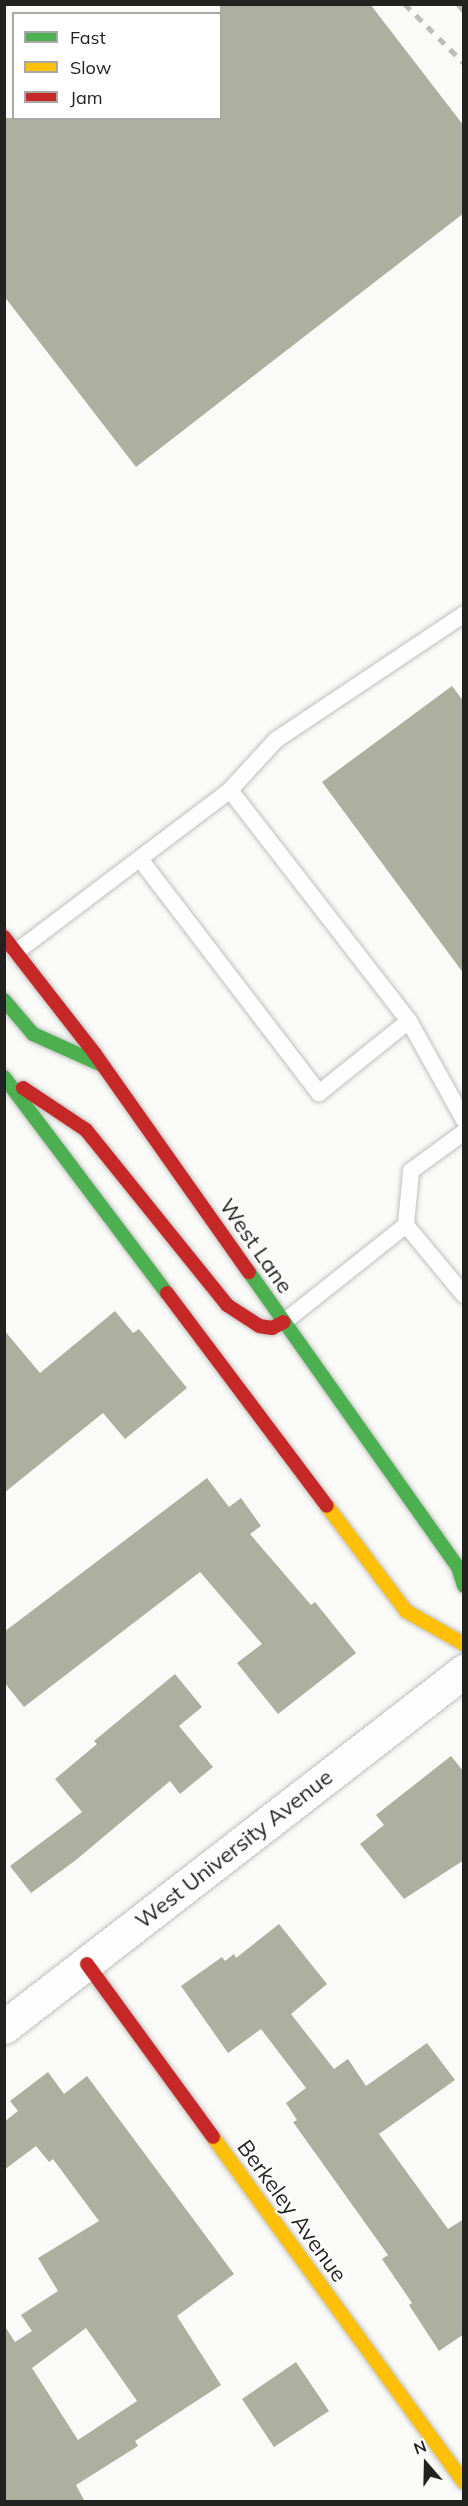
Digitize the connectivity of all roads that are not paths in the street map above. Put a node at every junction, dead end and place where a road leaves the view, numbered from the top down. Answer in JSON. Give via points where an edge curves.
{"nodes":[{"id":1,"x":464,"y":614,"type":"edge"},
{"id":2,"x":230,"y":790,"type":"junction"},
{"id":3,"x":140,"y":859,"type":"junction"},
{"id":4,"x":4,"y":937,"type":"edge"},
{"id":5,"x":16,"y":952,"type":"junction"},
{"id":6,"x":4,"y":1000,"type":"edge"},
{"id":7,"x":409,"y":1021,"type":"junction"},
{"id":8,"x":103,"y":1066,"type":"junction"},
{"id":9,"x":4,"y":1076,"type":"edge"},
{"id":10,"x":464,"y":1120,"type":"edge"},
{"id":11,"x":464,"y":1132,"type":"edge"},
{"id":12,"x":406,"y":1225,"type":"junction"},
{"id":13,"x":464,"y":1294,"type":"edge"},
{"id":14,"x":284,"y":1323,"type":"junction"},
{"id":15,"x":464,"y":1586,"type":"edge"},
{"id":16,"x":464,"y":1644,"type":"edge"},
{"id":17,"x":464,"y":1671,"type":"edge"},
{"id":18,"x":87,"y":1964,"type":"junction"},
{"id":19,"x":4,"y":2027,"type":"edge"},
{"id":20,"x":464,"y":2482,"type":"edge"}],
"edges":[{"from":1,"to":2,"type":"lane","via":[[276,740]]},
{"from":2,"to":3,"type":"lane"},
{"from":2,"to":7,"type":"lane"},
{"from":3,"to":5,"type":"lane"},
{"from":3,"to":7,"type":"lane","via":[[319,1093]]},
{"from":4,"to":5,"type":"main road","name":"West Lane"},
{"from":5,"to":8,"type":"main road","name":"West Lane"},
{"from":6,"to":8,"type":"main road","via":[[33,1034]]},
{"from":7,"to":10,"type":"lane"},
{"from":8,"to":14,"type":"main road","name":"West Lane"},
{"from":9,"to":14,"type":"main road","via":[[86,1131],[227,1305],[259,1326],[272,1328]]},
{"from":9,"to":16,"type":"main road","via":[[406,1611]]},
{"from":11,"to":12,"type":"lane","via":[[411,1171]]},
{"from":12,"to":13,"type":"lane"},
{"from":12,"to":14,"type":"lane"},
{"from":14,"to":15,"type":"main road","name":"West Lane","via":[[458,1567]]},
{"from":17,"to":18,"type":"street","name":"West University Avenue"},
{"from":18,"to":19,"type":"street","name":"West University Avenue"},
{"from":18,"to":20,"type":"main road","name":"Berkeley Avenue"}]}
